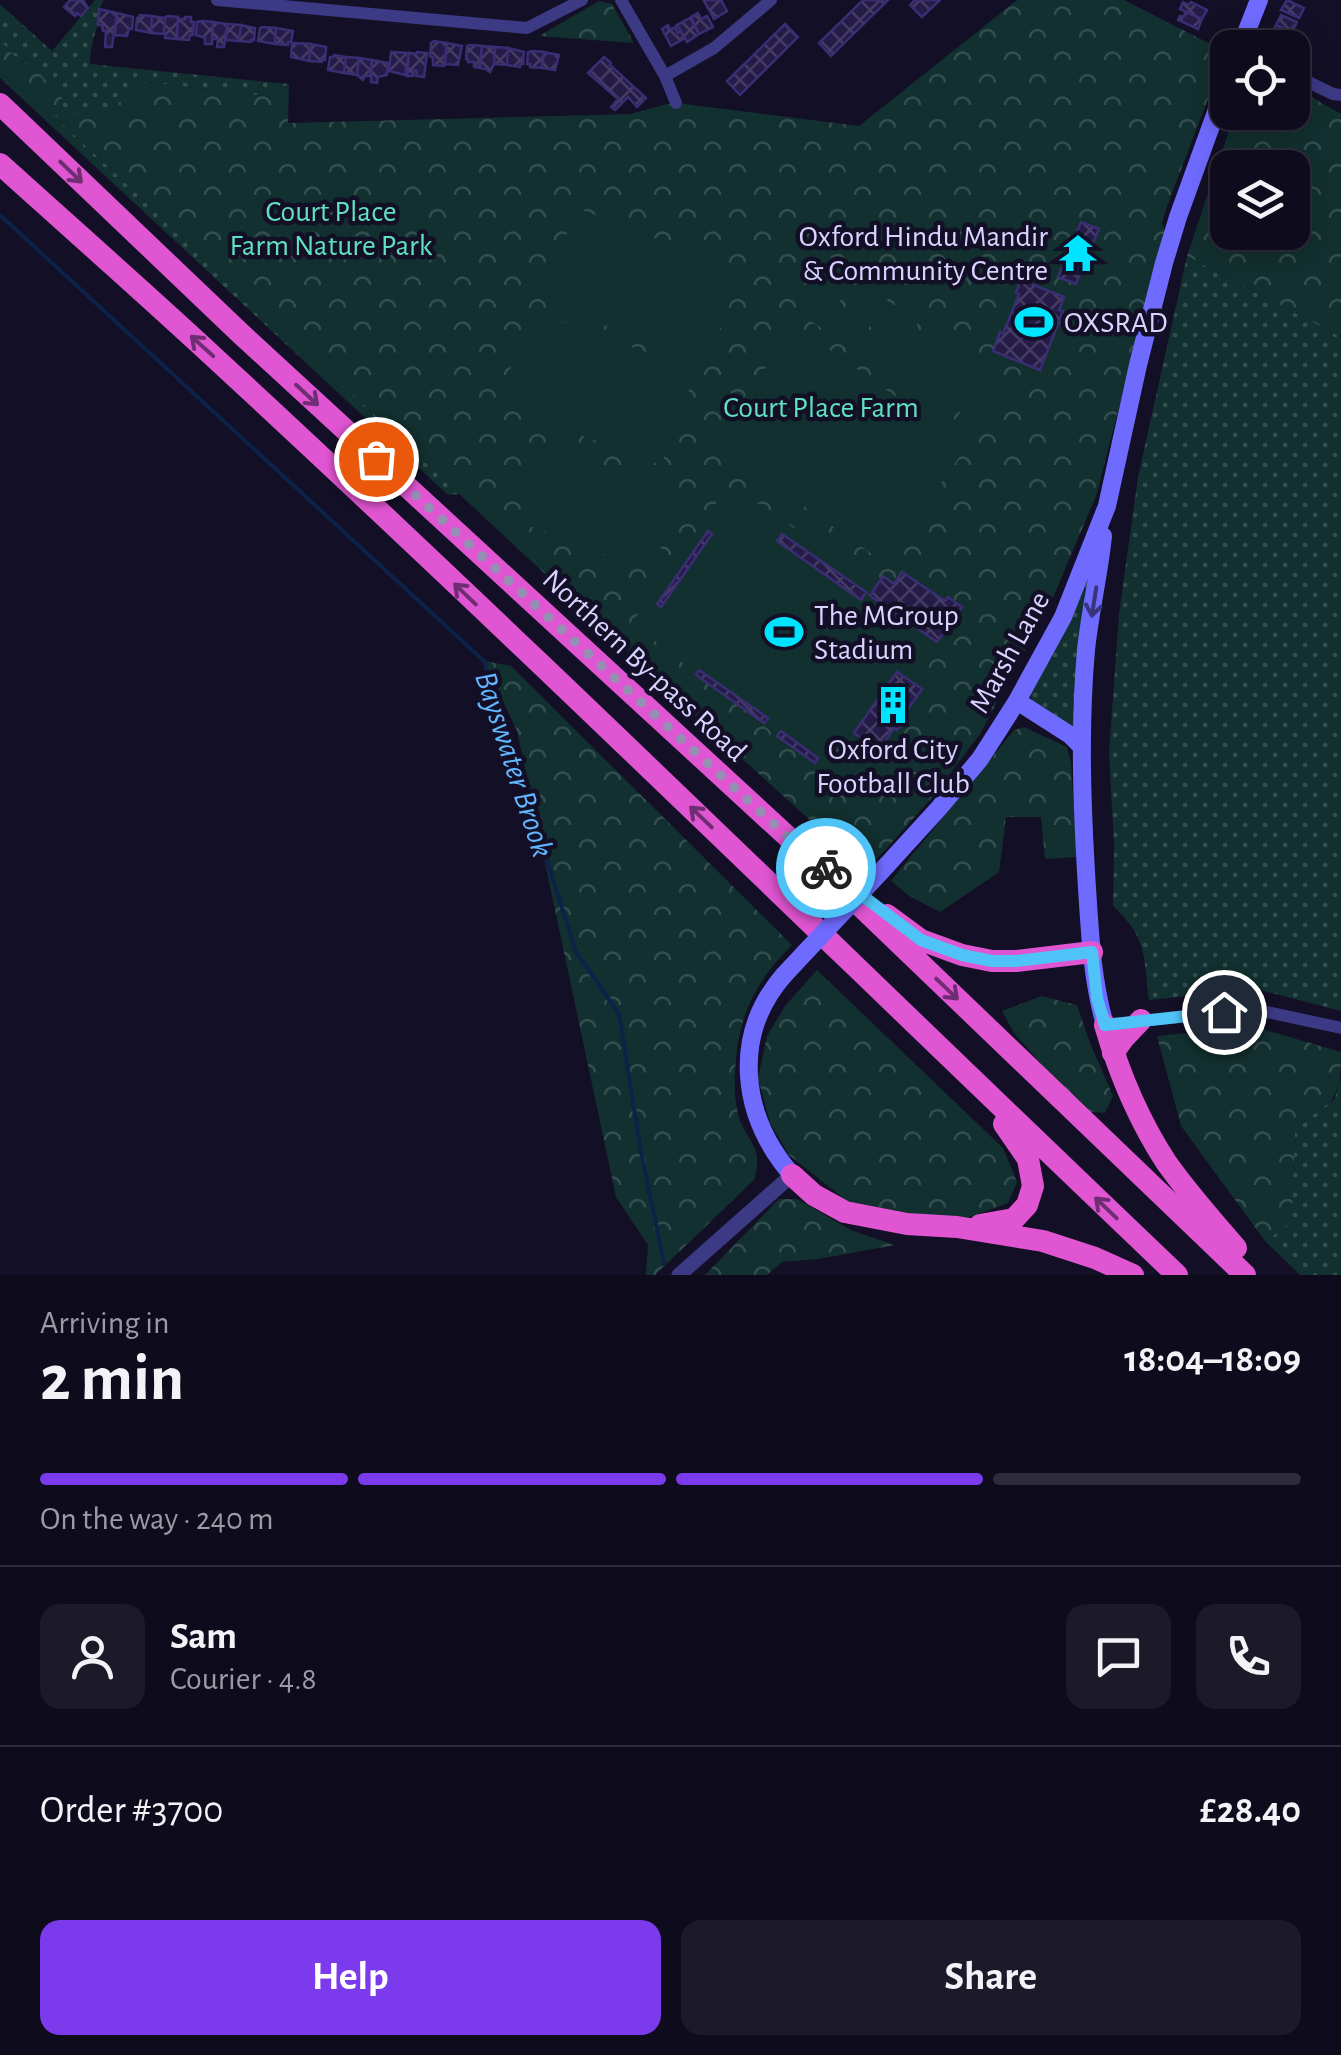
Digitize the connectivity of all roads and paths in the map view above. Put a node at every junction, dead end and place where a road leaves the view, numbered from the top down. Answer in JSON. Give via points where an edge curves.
{"nodes":[{"id":1,"x":221,"y":0,"type":"edge"},
{"id":2,"x":582,"y":0,"type":"edge"},
{"id":3,"x":620,"y":0,"type":"edge"},
{"id":4,"x":770,"y":0,"type":"edge"},
{"id":5,"x":1258,"y":0,"type":"edge"},
{"id":6,"x":363,"y":6,"type":"edge"},
{"id":7,"x":1247,"y":30,"type":"edge"},
{"id":8,"x":664,"y":76,"type":"junction"},
{"id":9,"x":1310,"y":83,"type":"edge"},
{"id":10,"x":1341,"y":95,"type":"edge"},
{"id":11,"x":0,"y":104,"type":"edge"},
{"id":12,"x":676,"y":104,"type":"dead end"},
{"id":13,"x":1210,"y":129,"type":"edge"},
{"id":14,"x":0,"y":164,"type":"edge"},
{"id":15,"x":1108,"y":506,"type":"junction"},
{"id":16,"x":1017,"y":701,"type":"junction"},
{"id":17,"x":1081,"y":746,"type":"junction"},
{"id":18,"x":801,"y":849,"type":"junction"},
{"id":19,"x":1092,"y":952,"type":"junction"},
{"id":20,"x":1141,"y":1020,"type":"junction"},
{"id":21,"x":1105,"y":1025,"type":"junction"},
{"id":22,"x":1341,"y":1028,"type":"edge"},
{"id":23,"x":1114,"y":1053,"type":"junction"},
{"id":24,"x":952,"y":1060,"type":"junction"},
{"id":25,"x":792,"y":1175,"type":"junction"},
{"id":26,"x":957,"y":1227,"type":"junction"},
{"id":27,"x":679,"y":1275,"type":"edge"},
{"id":28,"x":1133,"y":1275,"type":"edge"},
{"id":29,"x":1177,"y":1275,"type":"edge"},
{"id":30,"x":1245,"y":1275,"type":"edge"},
{"id":31,"x":1258,"y":1275,"type":"edge"}],
"edges":[{"from":1,"to":6,"type":"street"},
{"from":2,"to":6,"type":"street","via":[[528,28]]},
{"from":3,"to":8,"type":"street"},
{"from":4,"to":8,"type":"street","via":[[714,48]]},
{"from":5,"to":7,"type":"main road"},
{"from":8,"to":12,"type":"street"},
{"from":9,"to":10,"type":"street"},
{"from":11,"to":18,"type":"highway","name":"Northern By-pass Road","one_way":true},
{"from":13,"to":15,"type":"main road","name":"Marsh Lane","via":[[1164,263]]},
{"from":24,"to":14,"type":"highway","one_way":true,"via":[[337,472]]},
{"from":15,"to":16,"type":"main road","name":"Marsh Lane","via":[[1063,616]]},
{"from":15,"to":17,"type":"main road","one_way":true,"via":[[1086,649]]},
{"from":16,"to":17,"type":"main road"},
{"from":16,"to":25,"type":"main road","name":"Marsh Lane","bridge":true,"via":[[980,759],[770,990],[758,1014],[749,1087],[764,1137]]},
{"from":17,"to":19,"type":"main road"},
{"from":18,"to":19,"type":"highway","via":[[921,940],[962,955],[1016,961]]},
{"from":18,"to":30,"type":"highway","name":"Northern By-pass Road","one_way":true},
{"from":19,"to":21,"type":"main road"},
{"from":20,"to":21,"type":"street"},
{"from":20,"to":22,"type":"street","via":[[1266,1012]]},
{"from":20,"to":23,"type":"highway"},
{"from":21,"to":23,"type":"highway"},
{"from":23,"to":31,"type":"highway","via":[[1166,1161]]},
{"from":24,"to":26,"type":"highway","via":[[1028,1159],[1032,1186],[1014,1219]]},
{"from":29,"to":24,"type":"highway","one_way":true},
{"from":25,"to":26,"type":"highway","via":[[846,1212]]},
{"from":25,"to":27,"type":"street"},
{"from":26,"to":28,"type":"highway","via":[[1043,1241]]}]}
